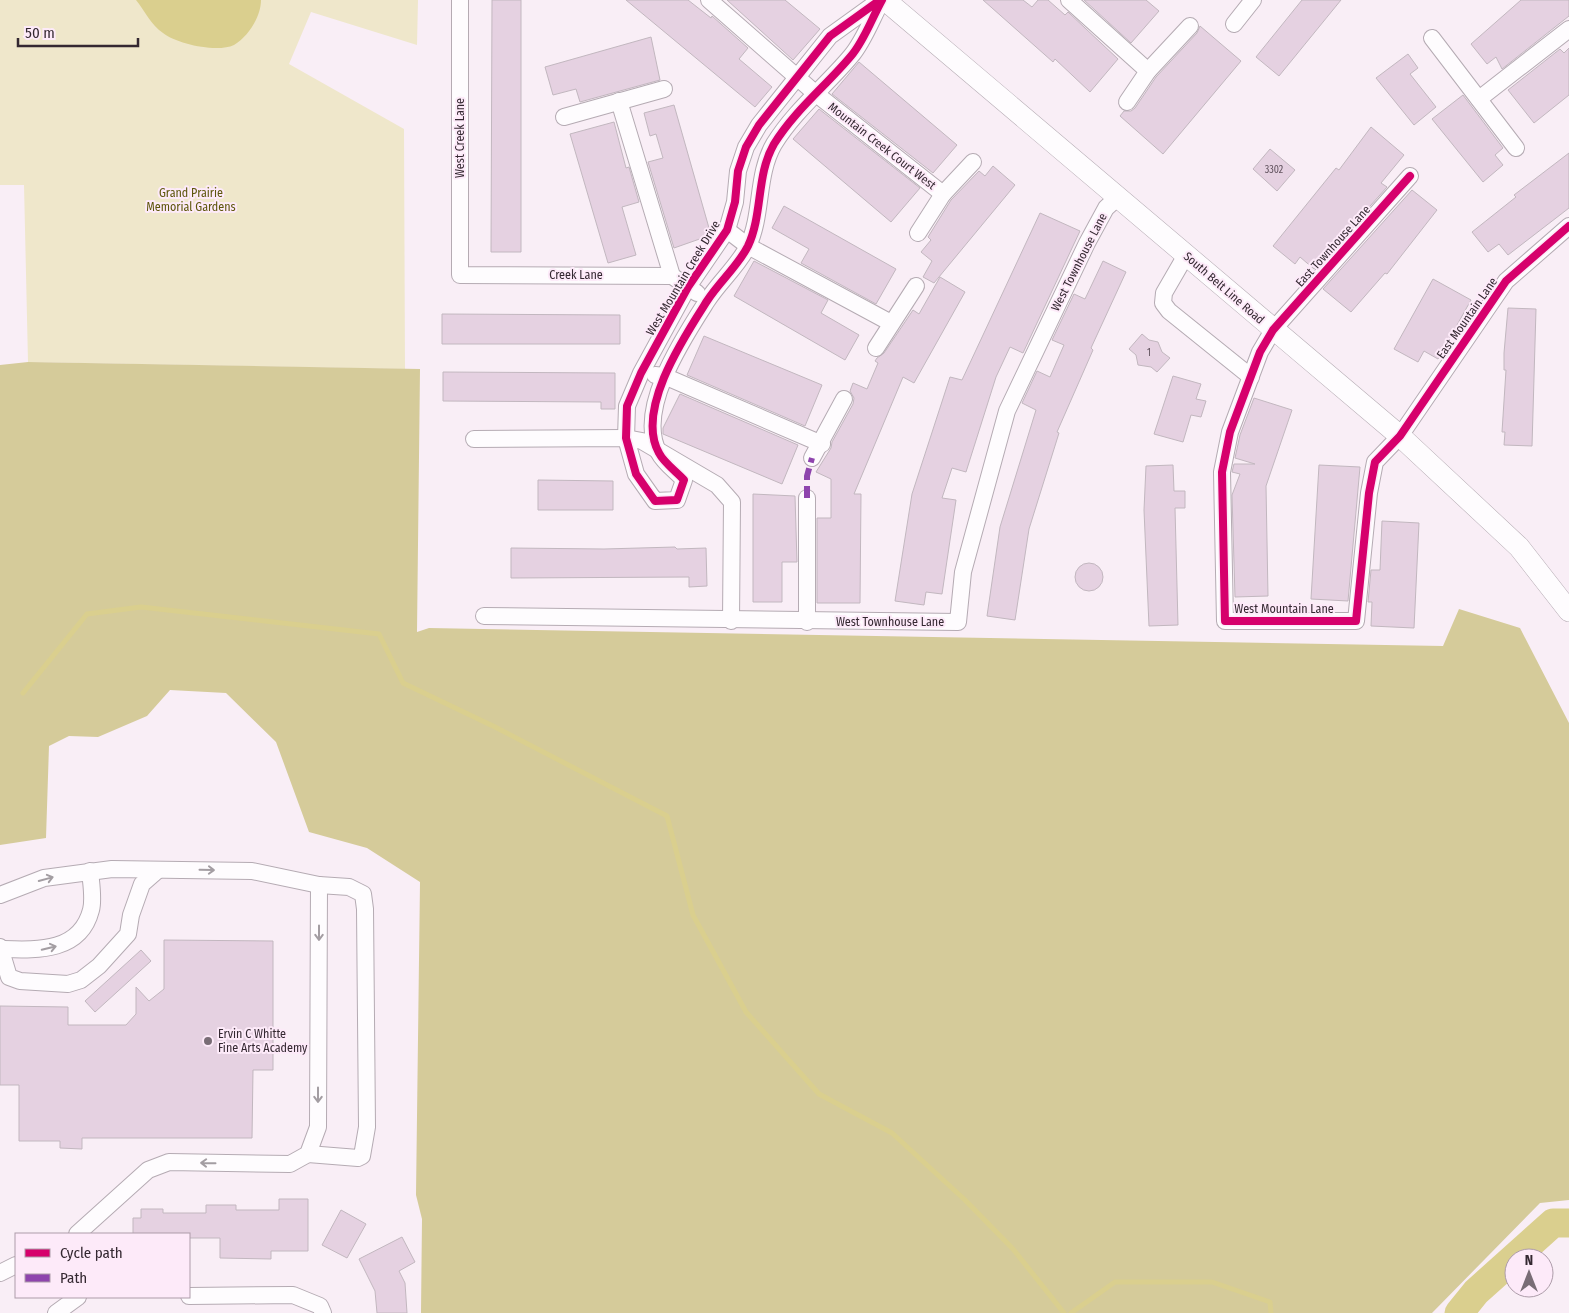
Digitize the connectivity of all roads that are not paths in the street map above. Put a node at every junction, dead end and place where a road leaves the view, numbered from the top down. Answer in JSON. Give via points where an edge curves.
{"nodes":[{"id":1,"x":460,"y":0,"type":"edge"},
{"id":2,"x":709,"y":0,"type":"edge"},
{"id":3,"x":882,"y":0,"type":"edge"},
{"id":4,"x":1069,"y":0,"type":"edge"},
{"id":5,"x":1253,"y":0,"type":"edge"},
{"id":6,"x":1234,"y":24,"type":"dead end"},
{"id":7,"x":1190,"y":26,"type":"dead end"},
{"id":8,"x":1569,"y":29,"type":"edge"},
{"id":9,"x":1432,"y":38,"type":"dead end"},
{"id":10,"x":1148,"y":71,"type":"junction"},
{"id":11,"x":796,"y":77,"type":"junction"},
{"id":12,"x":664,"y":89,"type":"dead end"},
{"id":13,"x":814,"y":94,"type":"junction"},
{"id":14,"x":1479,"y":99,"type":"junction"},
{"id":15,"x":619,"y":102,"type":"junction"},
{"id":16,"x":1128,"y":102,"type":"dead end"},
{"id":17,"x":564,"y":117,"type":"dead end"},
{"id":18,"x":1516,"y":148,"type":"dead end"},
{"id":19,"x":974,"y":162,"type":"dead end"},
{"id":20,"x":1410,"y":176,"type":"dead end"},
{"id":21,"x":943,"y":194,"type":"junction"},
{"id":22,"x":1118,"y":197,"type":"junction"},
{"id":23,"x":1569,"y":226,"type":"edge"},
{"id":24,"x":727,"y":230,"type":"junction"},
{"id":25,"x":918,"y":233,"type":"dead end"},
{"id":26,"x":748,"y":246,"type":"junction"},
{"id":27,"x":1186,"y":255,"type":"junction"},
{"id":28,"x":460,"y":275,"type":"joint"},
{"id":29,"x":672,"y":276,"type":"junction"},
{"id":30,"x":916,"y":286,"type":"dead end"},
{"id":31,"x":688,"y":287,"type":"junction"},
{"id":32,"x":708,"y":300,"type":"junction"},
{"id":33,"x":891,"y":323,"type":"junction"},
{"id":34,"x":1273,"y":330,"type":"junction"},
{"id":35,"x":876,"y":348,"type":"dead end"},
{"id":36,"x":641,"y":373,"type":"junction"},
{"id":37,"x":664,"y":376,"type":"junction"},
{"id":38,"x":1251,"y":377,"type":"junction"},
{"id":39,"x":844,"y":399,"type":"dead end"},
{"id":40,"x":1400,"y":436,"type":"junction"},
{"id":41,"x":626,"y":438,"type":"junction"},
{"id":42,"x":474,"y":439,"type":"dead end"},
{"id":43,"x":822,"y":444,"type":"junction"},
{"id":44,"x":659,"y":453,"type":"junction"},
{"id":45,"x":812,"y":458,"type":"dead end"},
{"id":46,"x":808,"y":498,"type":"dead end"},
{"id":47,"x":1569,"y":610,"type":"edge"},
{"id":48,"x":484,"y":616,"type":"dead end"},
{"id":49,"x":731,"y":621,"type":"junction"},
{"id":50,"x":808,"y":622,"type":"junction"},
{"id":51,"x":158,"y":870,"type":"junction"},
{"id":52,"x":90,"y":871,"type":"junction"},
{"id":53,"x":320,"y":885,"type":"junction"},
{"id":54,"x":0,"y":895,"type":"edge"},
{"id":55,"x":0,"y":948,"type":"edge"},
{"id":56,"x":308,"y":1154,"type":"junction"},
{"id":57,"x":79,"y":1233,"type":"edge"},
{"id":58,"x":15,"y":1266,"type":"edge"},
{"id":59,"x":0,"y":1273,"type":"edge"},
{"id":60,"x":190,"y":1296,"type":"edge"},
{"id":61,"x":77,"y":1298,"type":"edge"},
{"id":62,"x":56,"y":1313,"type":"edge"},
{"id":63,"x":322,"y":1313,"type":"edge"}],
"edges":[{"from":1,"to":28,"type":"street","name":"West Creek Lane"},
{"from":2,"to":11,"type":"street","name":"Mountain Creek Court West"},
{"from":3,"to":11,"type":"street","name":"West Mountain Creek Drive","via":[[830,36]]},
{"from":3,"to":13,"type":"street","name":"West Mountain Creek Drive","via":[[852,55]]},
{"from":3,"to":22,"type":"main road","name":"South Belt Line Road"},
{"from":4,"to":10,"type":"street"},
{"from":5,"to":6,"type":"street"},
{"from":7,"to":10,"type":"street"},
{"from":8,"to":14,"type":"street"},
{"from":9,"to":14,"type":"street"},
{"from":10,"to":16,"type":"street"},
{"from":11,"to":13,"type":"street","name":"Mountain Creek Court West"},
{"from":11,"to":24,"type":"street","name":"West Mountain Creek Drive","via":[[746,147]]},
{"from":12,"to":15,"type":"street"},
{"from":13,"to":21,"type":"street","name":"Mountain Creek Court West"},
{"from":13,"to":26,"type":"street","name":"West Mountain Creek Drive","via":[[773,146],[762,173],[760,202]]},
{"from":14,"to":18,"type":"street"},
{"from":15,"to":17,"type":"street"},
{"from":15,"to":29,"type":"street"},
{"from":19,"to":21,"type":"street","name":"Mountain Creek Court West"},
{"from":20,"to":34,"type":"street","name":"East Townhouse Lane"},
{"from":21,"to":25,"type":"street","name":"Mountain Creek Court West"},
{"from":22,"to":27,"type":"main road","name":"South Belt Line Road"},
{"from":22,"to":50,"type":"street","name":"West Townhouse Lane","via":[[1106,208],[1087,243],[1006,411],[963,572],[958,622]]},
{"from":23,"to":40,"type":"street","name":"East Mountain Lane","via":[[1506,282]]},
{"from":24,"to":26,"type":"street"},
{"from":24,"to":31,"type":"street","name":"West Mountain Creek Drive"},
{"from":26,"to":32,"type":"street","name":"West Mountain Creek Drive"},
{"from":26,"to":33,"type":"street"},
{"from":27,"to":34,"type":"main road","name":"South Belt Line Road"},
{"from":27,"to":38,"type":"street","via":[[1164,293],[1163,303]]},
{"from":28,"to":29,"type":"street","name":"Creek Lane"},
{"from":29,"to":31,"type":"street"},
{"from":30,"to":33,"type":"street"},
{"from":31,"to":32,"type":"street"},
{"from":31,"to":36,"type":"street","name":"West Mountain Creek Drive"},
{"from":32,"to":37,"type":"street","name":"West Mountain Creek Drive"},
{"from":33,"to":35,"type":"street"},
{"from":34,"to":38,"type":"street","name":"West Mountain Lane"},
{"from":34,"to":40,"type":"main road","name":"South Belt Line Road"},
{"from":36,"to":37,"type":"street"},
{"from":36,"to":41,"type":"street","name":"West Mountain Creek Drive","via":[[628,406]]},
{"from":37,"to":43,"type":"street"},
{"from":37,"to":44,"type":"street","name":"West Mountain Creek Drive","via":[[653,407],[652,427]]},
{"from":38,"to":40,"type":"street","name":"West Mountain Lane","via":[[1230,432],[1222,472],[1225,621],[1356,621],[1375,462]]},
{"from":39,"to":43,"type":"street"},
{"from":40,"to":47,"type":"main road","name":"South Belt Line Road","via":[[1518,547]]},
{"from":41,"to":42,"type":"street","name":"West Mountain Creek Drive"},
{"from":41,"to":44,"type":"street","name":"West Mountain Creek Drive","via":[[642,441]]},
{"from":41,"to":44,"type":"street","name":"West Mountain Creek Drive","via":[[636,474],[655,501],[677,500],[684,480]]},
{"from":43,"to":45,"type":"street"},
{"from":44,"to":49,"type":"street","name":"West Mountain Creek Drive","via":[[717,485],[732,502]]},
{"from":46,"to":50,"type":"street"},
{"from":48,"to":49,"type":"street","name":"West Townhouse Lane"},
{"from":49,"to":50,"type":"street","name":"West Townhouse Lane"},
{"from":51,"to":52,"type":"street"},
{"from":51,"to":53,"type":"street","one_way":true,"via":[[252,871]]},
{"from":51,"to":55,"type":"street","via":[[142,884],[131,914],[128,934],[81,980],[68,984],[20,981],[9,977]]},
{"from":54,"to":52,"type":"street","one_way":true,"via":[[44,878]]},
{"from":55,"to":52,"type":"street","one_way":true,"via":[[39,950],[68,943],[83,930],[92,909]]},
{"from":53,"to":56,"type":"street","one_way":true,"via":[[318,1127]]},
{"from":53,"to":56,"type":"street","via":[[349,887],[363,894],[367,1127],[362,1156],[358,1158]]},
{"from":56,"to":57,"type":"street","one_way":true,"via":[[290,1164],[169,1162],[148,1170]]},
{"from":58,"to":59,"type":"street"},
{"from":60,"to":63,"type":"street","via":[[294,1295],[320,1306]]},
{"from":61,"to":62,"type":"street"}]}
